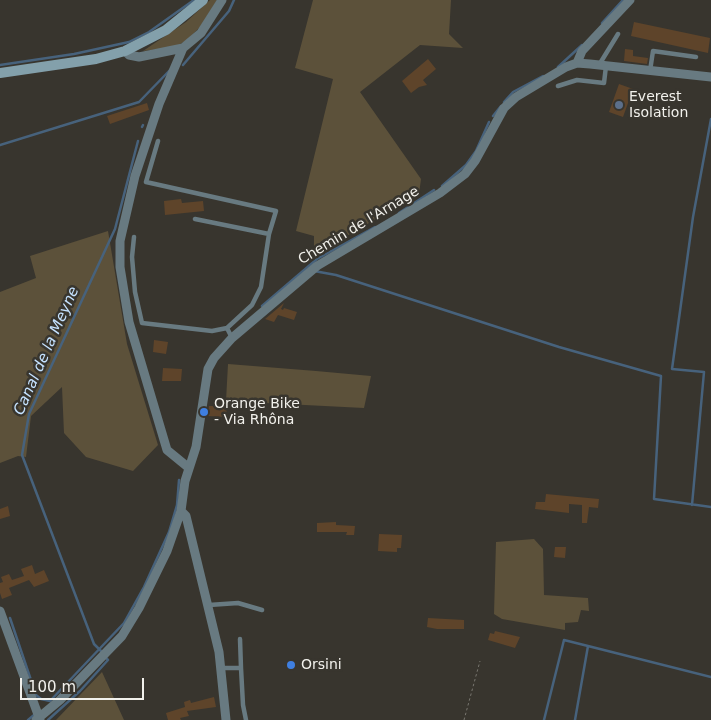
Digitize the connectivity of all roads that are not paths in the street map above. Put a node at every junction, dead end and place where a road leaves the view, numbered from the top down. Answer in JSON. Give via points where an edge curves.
{"nodes":[{"id":1,"x":203,"y":0,"type":"edge"},
{"id":2,"x":222,"y":0,"type":"edge"},
{"id":3,"x":630,"y":0,"type":"edge"},
{"id":4,"x":618,"y":34,"type":"dead end"},
{"id":5,"x":183,"y":48,"type":"junction"},
{"id":6,"x":125,"y":51,"type":"junction"},
{"id":7,"x":696,"y":58,"type":"dead end"},
{"id":8,"x":577,"y":63,"type":"junction"},
{"id":9,"x":602,"y":65,"type":"junction"},
{"id":10,"x":650,"y":71,"type":"junction"},
{"id":11,"x":0,"y":73,"type":"edge"},
{"id":12,"x":711,"y":77,"type":"edge"},
{"id":13,"x":558,"y":86,"type":"dead end"},
{"id":14,"x":158,"y":142,"type":"dead end"},
{"id":15,"x":195,"y":219,"type":"dead end"},
{"id":16,"x":270,"y":234,"type":"junction"},
{"id":17,"x":134,"y":237,"type":"dead end"},
{"id":18,"x":227,"y":328,"type":"junction"},
{"id":19,"x":232,"y":338,"type":"junction"},
{"id":20,"x":189,"y":468,"type":"junction"},
{"id":21,"x":181,"y":511,"type":"junction"},
{"id":22,"x":209,"y":605,"type":"junction"},
{"id":23,"x":0,"y":610,"type":"edge"},
{"id":24,"x":262,"y":610,"type":"dead end"},
{"id":25,"x":240,"y":639,"type":"dead end"},
{"id":26,"x":222,"y":668,"type":"junction"},
{"id":27,"x":241,"y":668,"type":"junction"},
{"id":28,"x":38,"y":719,"type":"edge"},
{"id":29,"x":226,"y":720,"type":"edge"},
{"id":30,"x":246,"y":720,"type":"edge"}],
"edges":[{"from":1,"to":6,"type":"street","via":[[166,30]]},
{"from":2,"to":5,"type":"street","via":[[201,33]]},
{"from":3,"to":8,"type":"street","via":[[582,51]]},
{"from":4,"to":9,"type":"lane"},
{"from":5,"to":6,"type":"street","via":[[139,57]]},
{"from":5,"to":20,"type":"street","via":[[159,104],[135,176],[122,225],[120,258],[129,322],[167,450]]},
{"from":6,"to":11,"type":"street","via":[[96,59]]},
{"from":7,"to":10,"type":"lane","via":[[653,51]]},
{"from":8,"to":9,"type":"street"},
{"from":8,"to":19,"type":"street","name":"Chemin de l'Arnage","via":[[533,86],[504,108],[465,174],[440,193],[317,266]]},
{"from":9,"to":10,"type":"street"},
{"from":9,"to":13,"type":"lane","via":[[604,83],[577,80]]},
{"from":10,"to":12,"type":"street"},
{"from":14,"to":16,"type":"lane","via":[[146,182],[276,210]]},
{"from":15,"to":16,"type":"lane"},
{"from":16,"to":18,"type":"lane","via":[[261,287],[252,304]]},
{"from":17,"to":18,"type":"lane","via":[[135,292],[142,323],[212,331]]},
{"from":18,"to":19,"type":"lane"},
{"from":19,"to":20,"type":"street","name":"Chemin de l'Arnage","via":[[208,369],[196,446]]},
{"from":20,"to":21,"type":"street","name":"Chemin de l'Arnage"},
{"from":21,"to":22,"type":"street","via":[[186,516]]},
{"from":21,"to":28,"type":"street","name":"Chemin de l'Arnage","via":[[167,551],[122,636]]},
{"from":22,"to":24,"type":"lane","via":[[238,603]]},
{"from":22,"to":26,"type":"street"},
{"from":23,"to":28,"type":"street"},
{"from":25,"to":27,"type":"lane"},
{"from":26,"to":27,"type":"lane"},
{"from":26,"to":29,"type":"street"},
{"from":27,"to":30,"type":"lane"}]}
